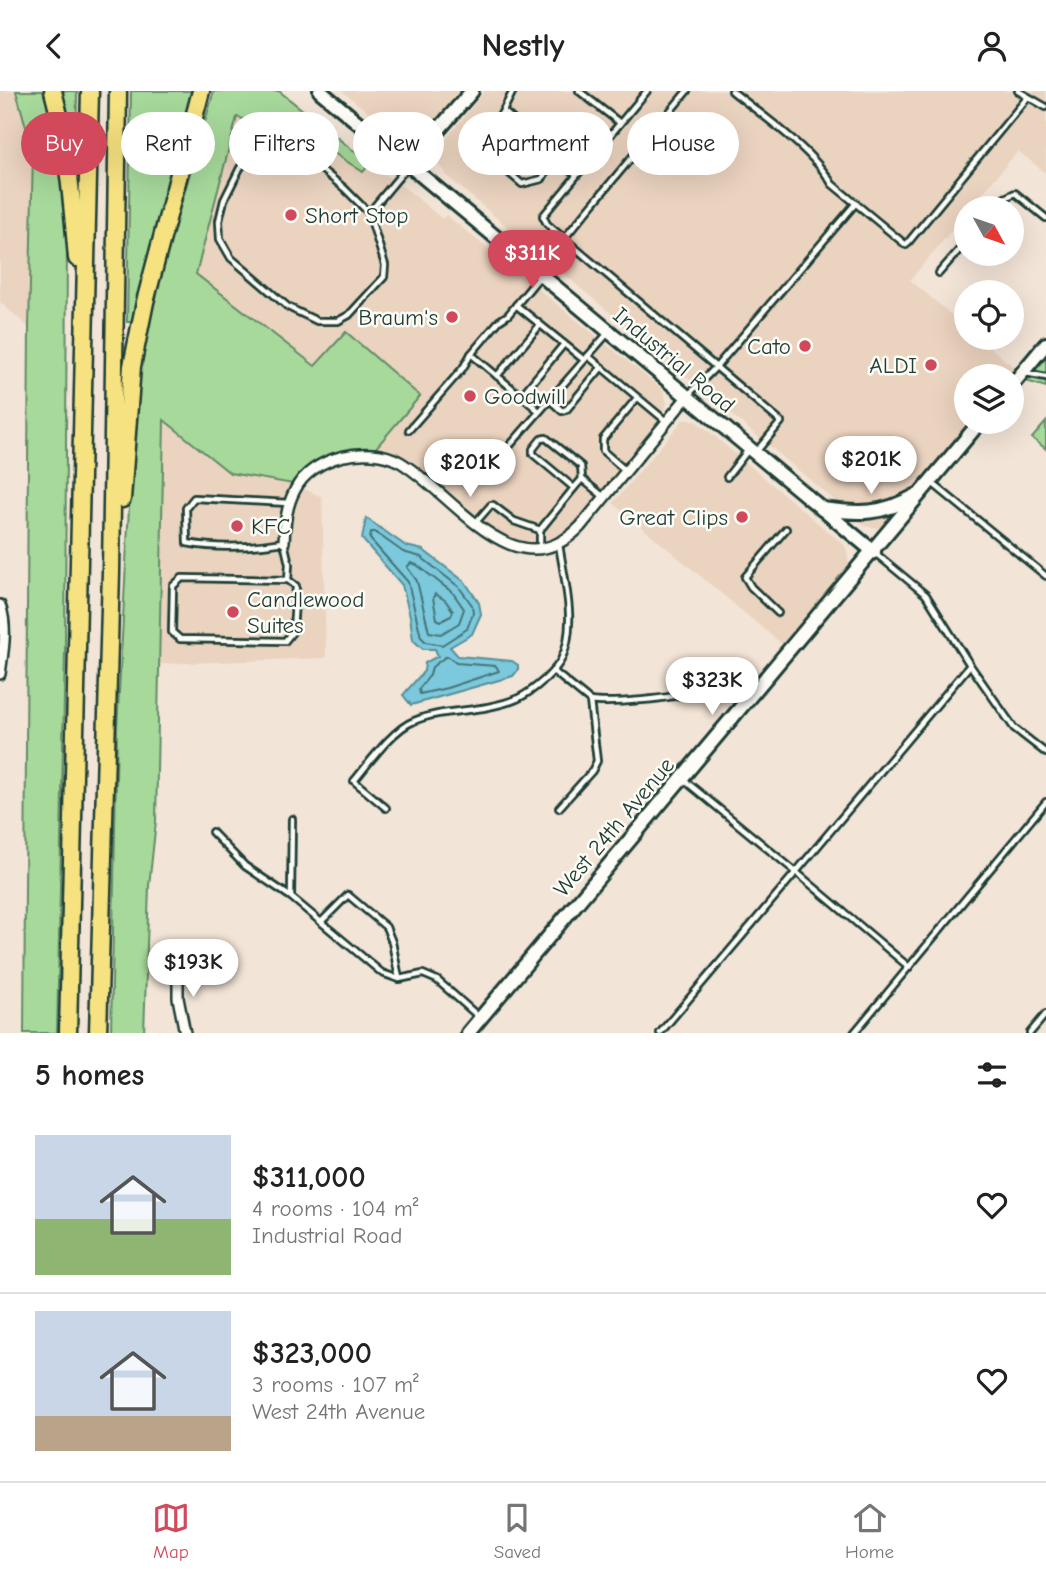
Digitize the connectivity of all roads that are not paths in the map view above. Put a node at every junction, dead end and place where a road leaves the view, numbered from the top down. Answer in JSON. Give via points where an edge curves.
{"nodes":[{"id":1,"x":54,"y":91,"type":"edge"},
{"id":2,"x":90,"y":91,"type":"edge"},
{"id":3,"x":118,"y":91,"type":"edge"},
{"id":4,"x":203,"y":91,"type":"edge"},
{"id":5,"x":320,"y":91,"type":"edge"},
{"id":6,"x":472,"y":91,"type":"edge"},
{"id":7,"x":513,"y":91,"type":"edge"},
{"id":8,"x":579,"y":91,"type":"edge"},
{"id":9,"x":647,"y":91,"type":"edge"},
{"id":10,"x":687,"y":91,"type":"edge"},
{"id":11,"x":732,"y":91,"type":"edge"},
{"id":12,"x":1018,"y":91,"type":"edge"},
{"id":13,"x":1027,"y":98,"type":"junction"},
{"id":14,"x":1046,"y":107,"type":"edge"},
{"id":15,"x":503,"y":111,"type":"edge"},
{"id":16,"x":353,"y":119,"type":"edge"},
{"id":17,"x":444,"y":123,"type":"edge"},
{"id":18,"x":620,"y":123,"type":"junction"},
{"id":19,"x":613,"y":131,"type":"edge"},
{"id":20,"x":400,"y":175,"type":"edge"},
{"id":21,"x":420,"y":175,"type":"edge"},
{"id":22,"x":511,"y":175,"type":"edge"},
{"id":23,"x":543,"y":175,"type":"edge"},
{"id":24,"x":576,"y":175,"type":"edge"},
{"id":25,"x":1024,"y":200,"type":"edge"},
{"id":26,"x":856,"y":203,"type":"junction"},
{"id":27,"x":369,"y":212,"type":"junction"},
{"id":28,"x":1046,"y":218,"type":"edge"},
{"id":29,"x":564,"y":239,"type":"junction"},
{"id":30,"x":954,"y":256,"type":"edge"},
{"id":31,"x":939,"y":273,"type":"dead end"},
{"id":32,"x":538,"y":274,"type":"junction"},
{"id":33,"x":85,"y":298,"type":"junction"},
{"id":34,"x":516,"y":305,"type":"junction"},
{"id":35,"x":540,"y":325,"type":"junction"},
{"id":36,"x":608,"y":332,"type":"junction"},
{"id":37,"x":564,"y":344,"type":"junction"},
{"id":38,"x":1046,"y":344,"type":"edge"},
{"id":39,"x":471,"y":354,"type":"junction"},
{"id":40,"x":586,"y":358,"type":"junction"},
{"id":41,"x":717,"y":366,"type":"junction"},
{"id":42,"x":601,"y":368,"type":"junction"},
{"id":43,"x":1024,"y":370,"type":"edge"},
{"id":44,"x":1024,"y":372,"type":"edge"},
{"id":45,"x":497,"y":376,"type":"junction"},
{"id":46,"x":1046,"y":377,"type":"edge"},
{"id":47,"x":521,"y":396,"type":"junction"},
{"id":48,"x":687,"y":397,"type":"junction"},
{"id":49,"x":638,"y":398,"type":"junction"},
{"id":50,"x":550,"y":400,"type":"junction"},
{"id":51,"x":539,"y":411,"type":"junction"},
{"id":52,"x":666,"y":422,"type":"junction"},
{"id":53,"x":409,"y":430,"type":"dead end"},
{"id":54,"x":971,"y":434,"type":"edge"},
{"id":55,"x":752,"y":452,"type":"junction"},
{"id":56,"x":626,"y":471,"type":"junction"},
{"id":57,"x":485,"y":474,"type":"dead end"},
{"id":58,"x":726,"y":477,"type":"dead end"},
{"id":59,"x":582,"y":479,"type":"junction"},
{"id":60,"x":930,"y":481,"type":"junction"},
{"id":61,"x":574,"y":488,"type":"junction"},
{"id":62,"x":922,"y":492,"type":"junction"},
{"id":63,"x":604,"y":497,"type":"junction"},
{"id":64,"x":289,"y":503,"type":"junction"},
{"id":65,"x":822,"y":509,"type":"junction"},
{"id":66,"x":475,"y":523,"type":"junction"},
{"id":67,"x":786,"y":529,"type":"dead end"},
{"id":68,"x":540,"y":530,"type":"junction"},
{"id":69,"x":284,"y":542,"type":"junction"},
{"id":70,"x":559,"y":544,"type":"junction"},
{"id":71,"x":540,"y":548,"type":"junction"},
{"id":72,"x":874,"y":552,"type":"junction"},
{"id":73,"x":111,"y":572,"type":"junction"},
{"id":74,"x":1046,"y":576,"type":"edge"},
{"id":75,"x":288,"y":580,"type":"junction"},
{"id":76,"x":0,"y":605,"type":"edge"},
{"id":77,"x":778,"y":613,"type":"dead end"},
{"id":78,"x":970,"y":665,"type":"junction"},
{"id":79,"x":553,"y":671,"type":"junction"},
{"id":80,"x":0,"y":674,"type":"edge"},
{"id":81,"x":590,"y":701,"type":"junction"},
{"id":82,"x":745,"y":704,"type":"junction"},
{"id":83,"x":1046,"y":753,"type":"edge"},
{"id":84,"x":682,"y":778,"type":"junction"},
{"id":85,"x":1046,"y":802,"type":"edge"},
{"id":86,"x":386,"y":808,"type":"dead end"},
{"id":87,"x":559,"y":808,"type":"dead end"},
{"id":88,"x":292,"y":819,"type":"dead end"},
{"id":89,"x":212,"y":832,"type":"dead end"},
{"id":90,"x":796,"y":871,"type":"junction"},
{"id":91,"x":291,"y":897,"type":"junction"},
{"id":92,"x":321,"y":922,"type":"junction"},
{"id":93,"x":909,"y":967,"type":"junction"},
{"id":94,"x":178,"y":971,"type":"dead end"},
{"id":95,"x":399,"y":979,"type":"junction"},
{"id":96,"x":1046,"y":1014,"type":"edge"},
{"id":97,"x":480,"y":1018,"type":"junction"},
{"id":98,"x":68,"y":1033,"type":"edge"},
{"id":99,"x":98,"y":1033,"type":"edge"},
{"id":100,"x":185,"y":1033,"type":"edge"},
{"id":101,"x":468,"y":1033,"type":"edge"},
{"id":102,"x":660,"y":1033,"type":"edge"},
{"id":103,"x":854,"y":1033,"type":"edge"},
{"id":104,"x":1030,"y":1033,"type":"edge"}],
"edges":[{"from":1,"to":33,"type":"highway"},
{"from":2,"to":33,"type":"highway"},
{"from":3,"to":73,"type":"highway"},
{"from":4,"to":73,"type":"highway","via":[[132,366],[120,529]]},
{"from":5,"to":16,"type":"street","name":"Industrial Road"},
{"from":6,"to":17,"type":"street"},
{"from":7,"to":15,"type":"lane"},
{"from":8,"to":18,"type":"lane"},
{"from":9,"to":18,"type":"lane"},
{"from":10,"to":29,"type":"lane"},
{"from":11,"to":26,"type":"lane","via":[[795,143]]},
{"from":12,"to":13,"type":"lane"},
{"from":13,"to":14,"type":"lane"},
{"from":13,"to":26,"type":"lane","via":[[906,245]]},
{"from":18,"to":19,"type":"lane"},
{"from":20,"to":27,"type":"lane"},
{"from":21,"to":32,"type":"street","name":"Industrial Road"},
{"from":22,"to":23,"type":"lane","via":[[522,184]]},
{"from":24,"to":29,"type":"lane","via":[[543,216]]},
{"from":25,"to":28,"type":"lane"},
{"from":26,"to":41,"type":"lane"},
{"from":27,"to":27,"type":"lane","via":[[310,160],[276,148],[253,154],[240,168],[224,200],[220,239],[231,258],[288,307],[317,321],[338,321],[384,277],[385,265]]},
{"from":29,"to":32,"type":"lane"},
{"from":29,"to":41,"type":"lane"},
{"from":30,"to":31,"type":"lane"},
{"from":32,"to":34,"type":"lane"},
{"from":32,"to":36,"type":"street","name":"Industrial Road"},
{"from":33,"to":98,"type":"highway"},
{"from":34,"to":35,"type":"lane"},
{"from":34,"to":39,"type":"lane"},
{"from":35,"to":37,"type":"lane"},
{"from":35,"to":45,"type":"lane"},
{"from":36,"to":40,"type":"lane"},
{"from":36,"to":48,"type":"street","name":"Industrial Road"},
{"from":37,"to":40,"type":"lane"},
{"from":37,"to":47,"type":"lane"},
{"from":38,"to":43,"type":"street"},
{"from":39,"to":45,"type":"lane"},
{"from":39,"to":53,"type":"lane"},
{"from":40,"to":42,"type":"lane"},
{"from":40,"to":50,"type":"lane"},
{"from":41,"to":48,"type":"lane"},
{"from":41,"to":55,"type":"lane","via":[[781,422]]},
{"from":42,"to":49,"type":"lane"},
{"from":42,"to":50,"type":"lane","via":[[567,409],[562,411]]},
{"from":44,"to":46,"type":"lane"},
{"from":45,"to":47,"type":"lane"},
{"from":47,"to":51,"type":"lane"},
{"from":48,"to":52,"type":"street"},
{"from":48,"to":55,"type":"street","name":"Industrial Road"},
{"from":49,"to":52,"type":"lane"},
{"from":49,"to":56,"type":"lane","via":[[603,439],[603,451]]},
{"from":50,"to":51,"type":"lane"},
{"from":51,"to":57,"type":"lane"},
{"from":52,"to":56,"type":"street"},
{"from":54,"to":60,"type":"street","name":"West 24th Avenue"},
{"from":55,"to":58,"type":"lane"},
{"from":55,"to":65,"type":"street","name":"Industrial Road"},
{"from":56,"to":63,"type":"street"},
{"from":59,"to":61,"type":"lane"},
{"from":59,"to":61,"type":"lane","via":[[580,466],[546,438],[541,439],[533,454]]},
{"from":59,"to":63,"type":"lane"},
{"from":60,"to":62,"type":"street","name":"West 24th Avenue"},
{"from":60,"to":74,"type":"lane"},
{"from":61,"to":68,"type":"lane"},
{"from":62,"to":65,"type":"street","via":[[896,507],[874,512]]},
{"from":62,"to":72,"type":"street","name":"West 24th Avenue"},
{"from":63,"to":70,"type":"street"},
{"from":64,"to":66,"type":"street","via":[[308,473],[326,462],[379,455],[415,473]]},
{"from":64,"to":69,"type":"street"},
{"from":64,"to":69,"type":"lane","via":[[194,498],[186,509],[187,543]]},
{"from":65,"to":72,"type":"street","name":"Industrial Road"},
{"from":66,"to":68,"type":"lane","via":[[493,505],[514,521]]},
{"from":66,"to":71,"type":"street","via":[[509,545]]},
{"from":67,"to":77,"type":"lane","via":[[745,577]]},
{"from":68,"to":71,"type":"lane"},
{"from":69,"to":75,"type":"lane"},
{"from":70,"to":71,"type":"street"},
{"from":70,"to":79,"type":"lane","via":[[569,627],[561,661]]},
{"from":72,"to":78,"type":"lane","via":[[926,595]]},
{"from":72,"to":82,"type":"street","name":"West 24th Avenue"},
{"from":73,"to":99,"type":"highway"},
{"from":75,"to":75,"type":"lane","via":[[182,578],[173,586],[172,632],[180,639],[285,641],[293,631],[296,586]]},
{"from":76,"to":80,"type":"street","via":[[4,647]]},
{"from":78,"to":83,"type":"lane","via":[[1014,728]]},
{"from":78,"to":90,"type":"lane"},
{"from":79,"to":81,"type":"lane"},
{"from":79,"to":86,"type":"lane","via":[[516,701],[427,717],[401,728],[354,781]]},
{"from":81,"to":82,"type":"lane","via":[[674,696],[711,680]]},
{"from":81,"to":87,"type":"lane","via":[[597,761]]},
{"from":82,"to":84,"type":"street","name":"West 24th Avenue"},
{"from":84,"to":90,"type":"lane"},
{"from":84,"to":97,"type":"street","name":"West 24th Avenue"},
{"from":85,"to":93,"type":"lane"},
{"from":88,"to":91,"type":"lane"},
{"from":89,"to":91,"type":"lane","via":[[245,866]]},
{"from":90,"to":93,"type":"lane"},
{"from":90,"to":102,"type":"lane"},
{"from":91,"to":92,"type":"lane"},
{"from":92,"to":95,"type":"lane","via":[[382,973]]},
{"from":92,"to":95,"type":"lane","via":[[348,895],[386,927]]},
{"from":93,"to":103,"type":"lane"},
{"from":94,"to":100,"type":"street"},
{"from":95,"to":97,"type":"lane","via":[[423,974]]},
{"from":96,"to":104,"type":"lane"},
{"from":97,"to":101,"type":"street","name":"West 24th Avenue"}]}
